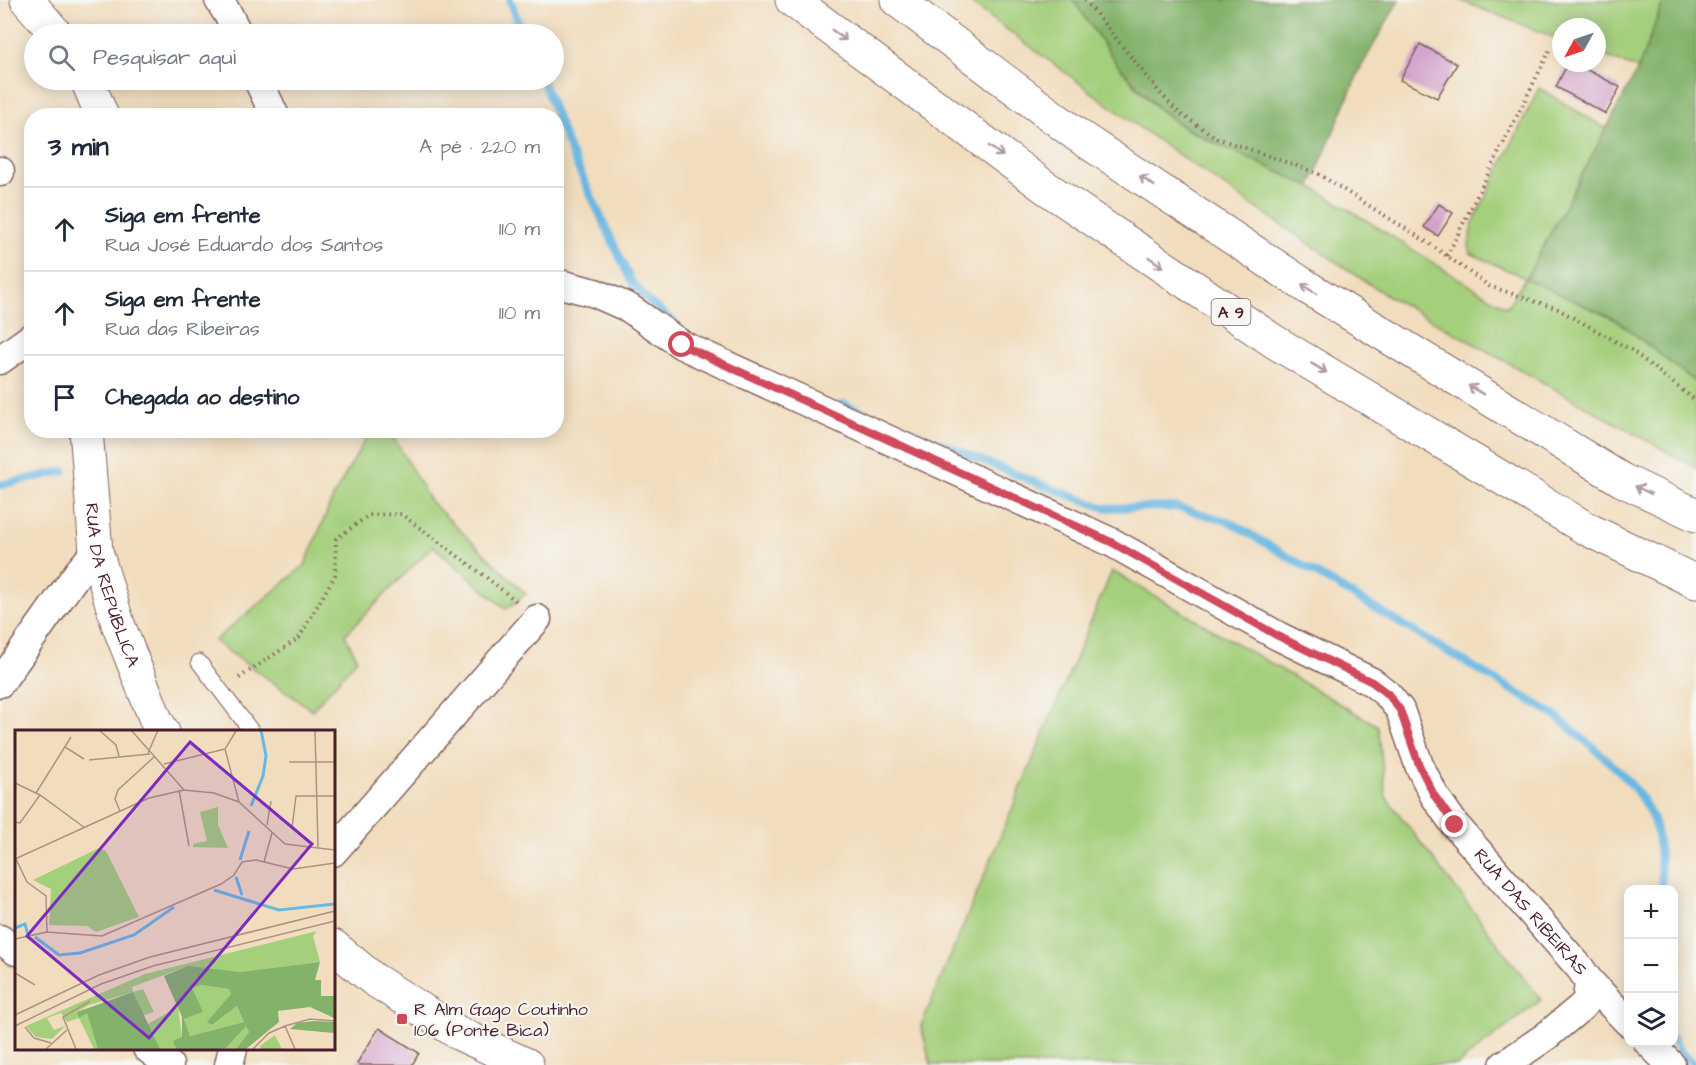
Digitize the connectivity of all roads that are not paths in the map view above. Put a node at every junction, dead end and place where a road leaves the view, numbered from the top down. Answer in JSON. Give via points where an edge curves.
{"nodes":[{"id":1,"x":27,"y":0,"type":"edge"},
{"id":2,"x":219,"y":0,"type":"edge"},
{"id":3,"x":792,"y":0,"type":"edge"},
{"id":4,"x":897,"y":0,"type":"edge"},
{"id":5,"x":47,"y":24,"type":"edge"},
{"id":6,"x":233,"y":24,"type":"edge"},
{"id":7,"x":91,"y":90,"type":"edge"},
{"id":8,"x":263,"y":90,"type":"edge"},
{"id":9,"x":99,"y":108,"type":"edge"},
{"id":10,"x":271,"y":108,"type":"edge"},
{"id":11,"x":564,"y":285,"type":"edge"},
{"id":12,"x":24,"y":343,"type":"edge"},
{"id":13,"x":0,"y":360,"type":"edge"},
{"id":14,"x":87,"y":438,"type":"edge"},
{"id":15,"x":1696,"y":515,"type":"edge"},
{"id":16,"x":96,"y":551,"type":"junction"},
{"id":17,"x":1696,"y":582,"type":"edge"},
{"id":18,"x":537,"y":619,"type":"road end"},
{"id":19,"x":199,"y":662,"type":"dead end"},
{"id":20,"x":0,"y":683,"type":"edge"},
{"id":21,"x":162,"y":730,"type":"edge"},
{"id":22,"x":251,"y":730,"type":"edge"},
{"id":23,"x":334,"y":846,"type":"edge"},
{"id":24,"x":0,"y":939,"type":"edge"},
{"id":25,"x":334,"y":947,"type":"edge"},
{"id":26,"x":15,"y":950,"type":"edge"},
{"id":27,"x":1589,"y":981,"type":"junction"},
{"id":28,"x":1624,"y":1017,"type":"edge"},
{"id":29,"x":150,"y":1050,"type":"edge"},
{"id":30,"x":233,"y":1050,"type":"edge"},
{"id":31,"x":170,"y":1065,"type":"edge"},
{"id":32,"x":229,"y":1065,"type":"edge"},
{"id":33,"x":527,"y":1065,"type":"edge"},
{"id":34,"x":1504,"y":1065,"type":"edge"}],
"edges":[{"from":1,"to":5,"type":"main road"},
{"from":2,"to":6,"type":"street"},
{"from":3,"to":17,"type":"main road","number":"A 9","one_way":true,"via":[[1046,187],[1275,342],[1587,529]]},
{"from":15,"to":4,"type":"main road","one_way":true,"via":[[1622,480],[1310,289],[1077,135]]},
{"from":7,"to":9,"type":"main road"},
{"from":8,"to":10,"type":"street"},
{"from":11,"to":27,"type":"street","name":"RUA DAS RIBEIRAS","via":[[629,308],[682,345],[1111,542],[1278,636],[1372,682],[1400,710],[1419,765],[1455,825]]},
{"from":12,"to":13,"type":"street"},
{"from":14,"to":16,"type":"main road","name":"RUA DA REPÚBLICA"},
{"from":16,"to":20,"type":"street"},
{"from":16,"to":21,"type":"main road","name":"RUA DA REPÚBLICA","via":[[117,624]]},
{"from":18,"to":23,"type":"street"},
{"from":19,"to":22,"type":"lane"},
{"from":24,"to":26,"type":"street"},
{"from":25,"to":33,"type":"main road","via":[[373,979],[450,1028]]},
{"from":27,"to":28,"type":"street","name":"RUA DAS RIBEIRAS"},
{"from":27,"to":34,"type":"street","via":[[1587,1001],[1580,1008]]},
{"from":29,"to":31,"type":"street"},
{"from":30,"to":32,"type":"street"}]}
